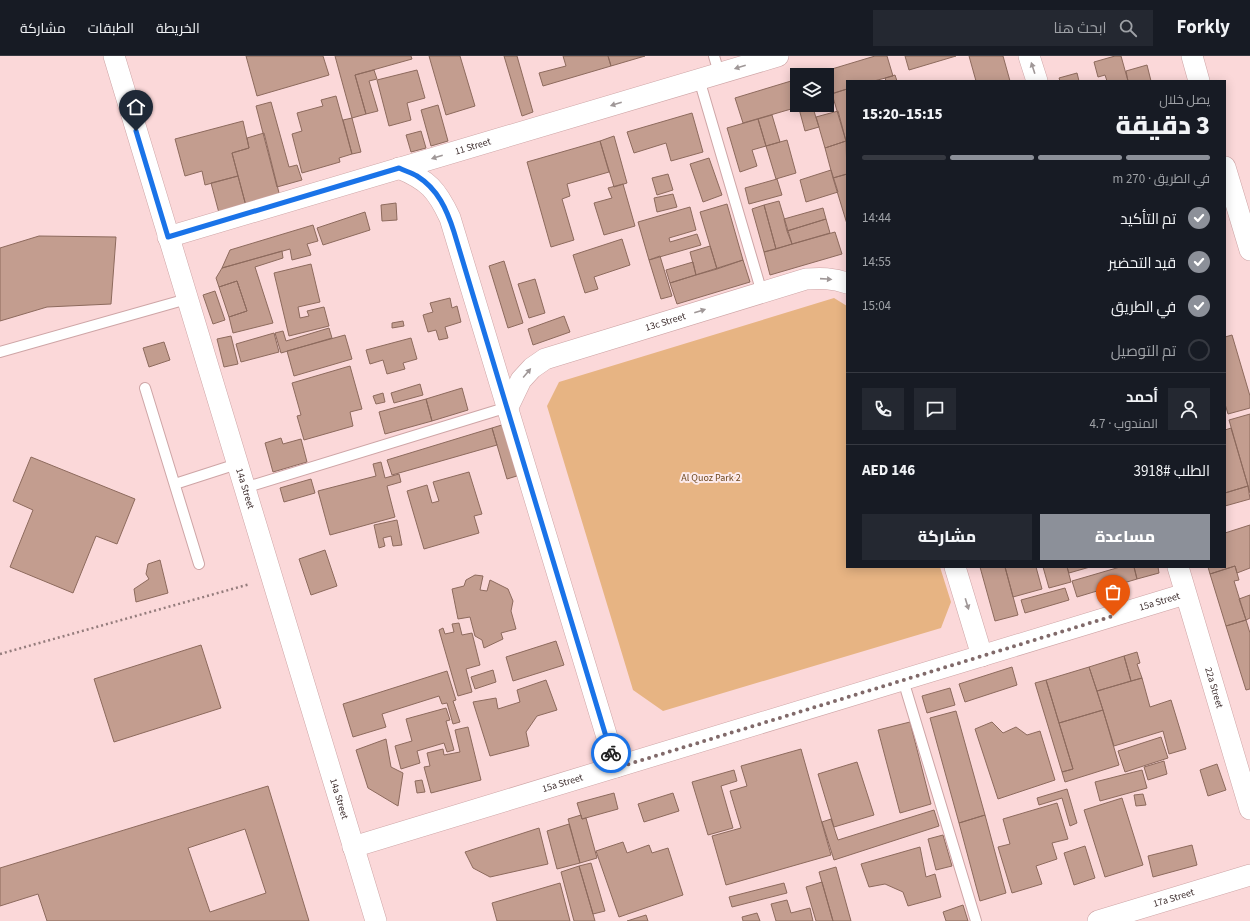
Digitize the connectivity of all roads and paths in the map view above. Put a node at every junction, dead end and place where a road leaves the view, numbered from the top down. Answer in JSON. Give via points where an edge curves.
{"nodes":[{"id":1,"x":114,"y":56,"type":"edge"},
{"id":2,"x":778,"y":56,"type":"edge"},
{"id":3,"x":1029,"y":56,"type":"edge"},
{"id":4,"x":1192,"y":56,"type":"edge"},
{"id":5,"x":711,"y":70,"type":"edge"},
{"id":6,"x":1037,"y":80,"type":"edge"},
{"id":7,"x":1199,"y":80,"type":"edge"},
{"id":8,"x":399,"y":168,"type":"junction"},
{"id":9,"x":1226,"y":169,"type":"edge"},
{"id":10,"x":168,"y":237,"type":"junction"},
{"id":11,"x":1250,"y":250,"type":"edge"},
{"id":12,"x":846,"y":283,"type":"edge"},
{"id":13,"x":762,"y":292,"type":"junction"},
{"id":14,"x":187,"y":299,"type":"junction"},
{"id":15,"x":0,"y":352,"type":"edge"},
{"id":16,"x":144,"y":388,"type":"dead end"},
{"id":17,"x":508,"y":407,"type":"junction"},
{"id":18,"x":237,"y":464,"type":"junction"},
{"id":19,"x":174,"y":484,"type":"junction"},
{"id":20,"x":244,"y":488,"type":"junction"},
{"id":21,"x":199,"y":564,"type":"dead end"},
{"id":22,"x":955,"y":568,"type":"edge"},
{"id":23,"x":1178,"y":568,"type":"edge"},
{"id":24,"x":271,"y":578,"type":"junction"},
{"id":25,"x":1186,"y":594,"type":"junction"},
{"id":26,"x":0,"y":654,"type":"edge"},
{"id":27,"x":982,"y":656,"type":"junction"},
{"id":28,"x":903,"y":680,"type":"junction"},
{"id":29,"x":616,"y":768,"type":"junction"},
{"id":30,"x":1250,"y":809,"type":"edge"},
{"id":31,"x":353,"y":847,"type":"junction"},
{"id":32,"x":1250,"y":875,"type":"edge"},
{"id":33,"x":376,"y":921,"type":"edge"},
{"id":34,"x":976,"y":921,"type":"edge"},
{"id":35,"x":1098,"y":921,"type":"edge"}],
"edges":[{"from":1,"to":10,"type":"street","name":"14a Street"},
{"from":2,"to":5,"type":"street","name":"11 Street","one_way":true},
{"from":6,"to":3,"type":"street","one_way":true},
{"from":4,"to":7,"type":"street"},
{"from":5,"to":8,"type":"street","name":"11 Street","one_way":true},
{"from":5,"to":13,"type":"lane"},
{"from":8,"to":10,"type":"street","name":"11 Street"},
{"from":8,"to":17,"type":"street","via":[[431,187],[442,201],[450,218]]},
{"from":9,"to":11,"type":"street"},
{"from":10,"to":14,"type":"street","name":"14a Street"},
{"from":13,"to":12,"type":"street","name":"13c Street","one_way":true,"via":[[806,279],[822,278]]},
{"from":17,"to":13,"type":"street","name":"13c Street","one_way":true,"via":[[521,380],[545,359]]},
{"from":14,"to":15,"type":"lane"},
{"from":14,"to":18,"type":"street","name":"14a Street"},
{"from":16,"to":19,"type":"lane"},
{"from":17,"to":20,"type":"lane"},
{"from":17,"to":29,"type":"street"},
{"from":18,"to":19,"type":"lane"},
{"from":18,"to":20,"type":"street","name":"14a Street"},
{"from":19,"to":21,"type":"lane"},
{"from":20,"to":24,"type":"street","name":"14a Street"},
{"from":22,"to":27,"type":"street","one_way":true},
{"from":23,"to":25,"type":"street","name":"22a Street"},
{"from":24,"to":26,"type":"path"},
{"from":24,"to":31,"type":"street","name":"14a Street"},
{"from":25,"to":27,"type":"street","name":"15a Street"},
{"from":25,"to":30,"type":"street","name":"22a Street"},
{"from":27,"to":28,"type":"street","name":"15a Street"},
{"from":28,"to":29,"type":"street","name":"15a Street"},
{"from":28,"to":34,"type":"lane"},
{"from":29,"to":31,"type":"street","name":"15a Street"},
{"from":31,"to":33,"type":"street","name":"14a Street"},
{"from":32,"to":35,"type":"street","name":"17a Street"}]}
